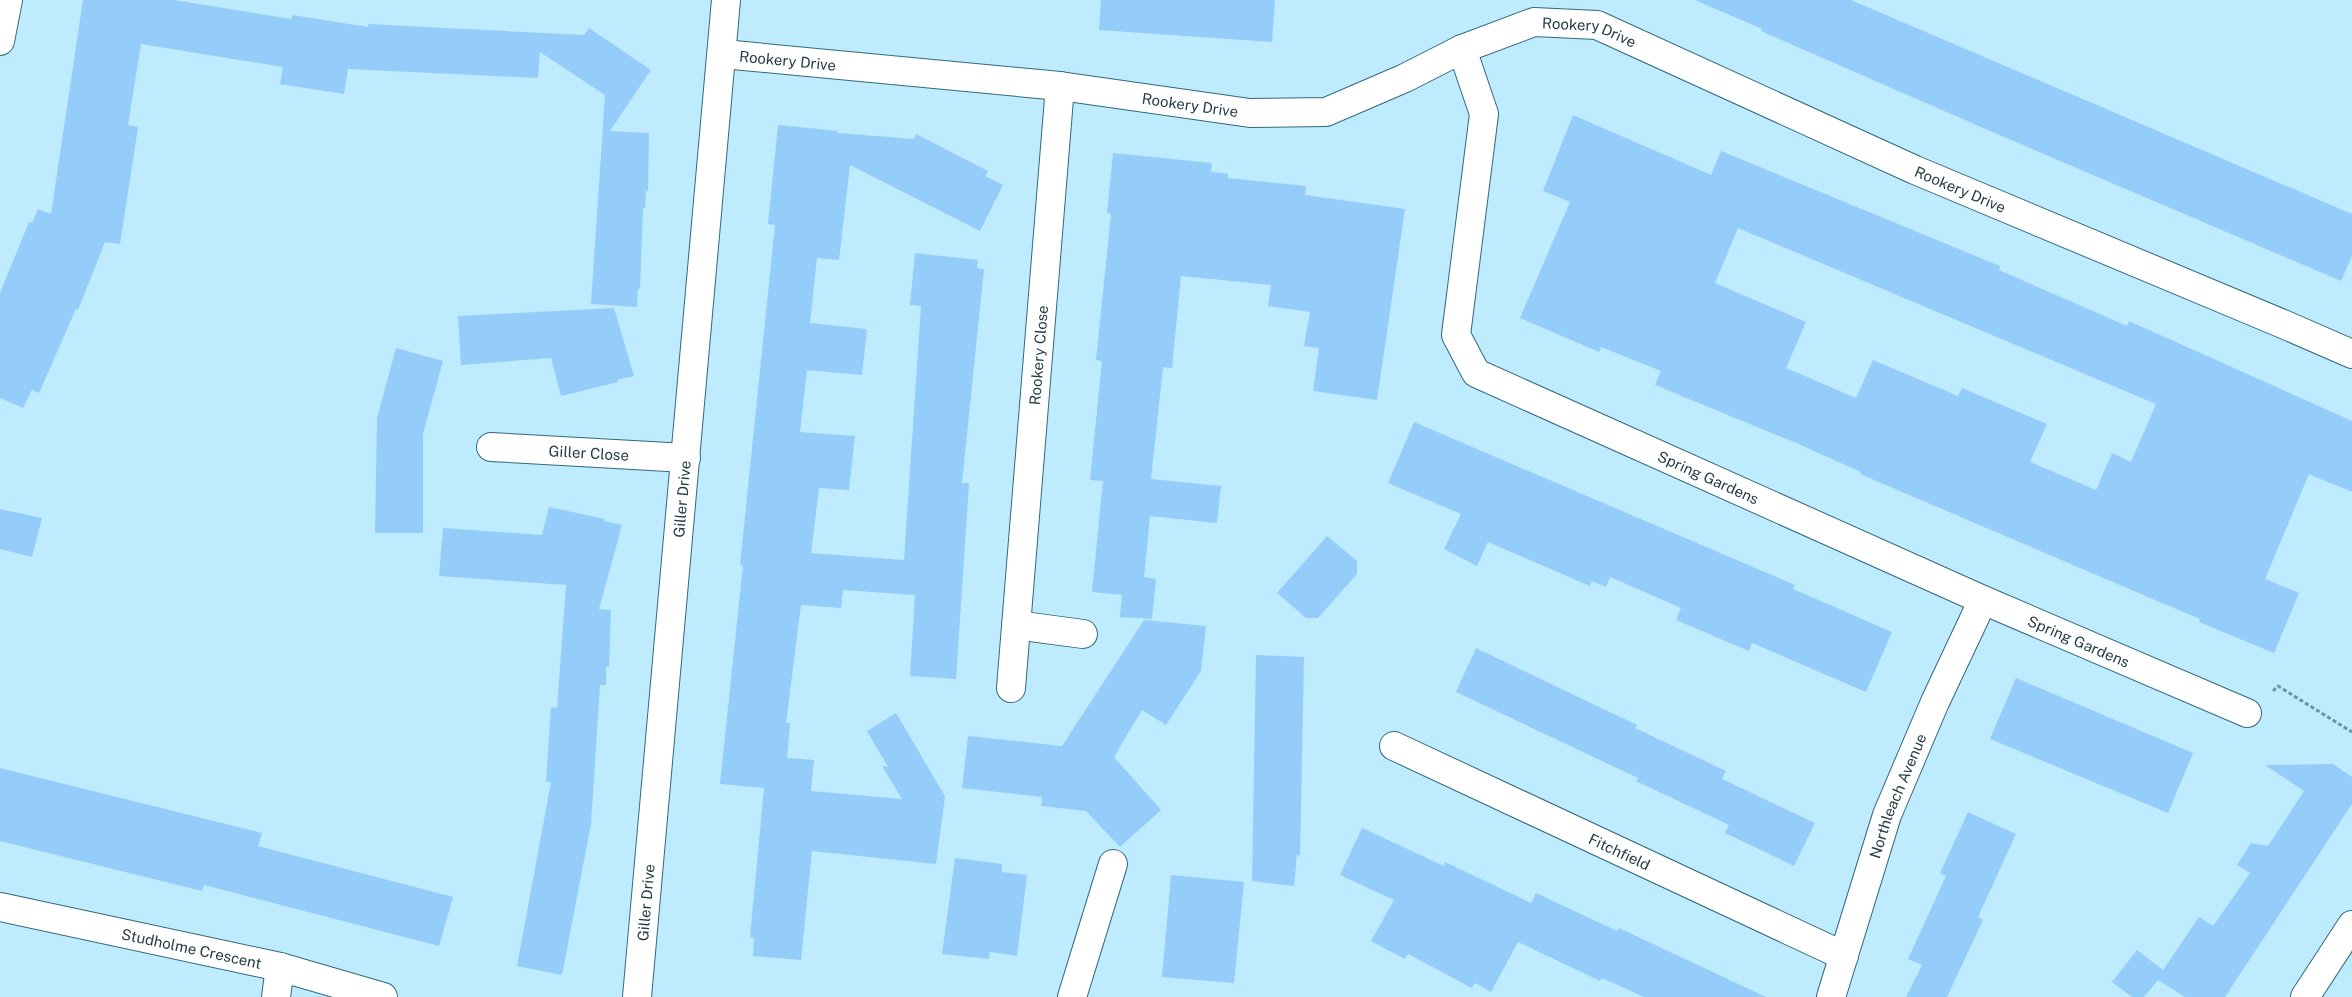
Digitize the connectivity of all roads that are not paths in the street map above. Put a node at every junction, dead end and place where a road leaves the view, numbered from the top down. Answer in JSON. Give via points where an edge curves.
{"nodes":[{"id":1,"x":8,"y":0,"type":"edge"},
{"id":2,"x":726,"y":0,"type":"edge"},
{"id":3,"x":0,"y":41,"type":"edge"},
{"id":4,"x":1462,"y":49,"type":"junction"},
{"id":5,"x":723,"y":54,"type":"junction"},
{"id":6,"x":1060,"y":86,"type":"junction"},
{"id":7,"x":2352,"y":354,"type":"edge"},
{"id":8,"x":491,"y":447,"type":"dead end"},
{"id":9,"x":686,"y":458,"type":"junction"},
{"id":10,"x":1982,"y":600,"type":"junction"},
{"id":11,"x":1016,"y":625,"type":"junction"},
{"id":12,"x":1083,"y":634,"type":"dead end"},
{"id":13,"x":1011,"y":688,"type":"dead end"},
{"id":14,"x":2247,"y":713,"type":"road end"},
{"id":15,"x":1394,"y":746,"type":"dead end"},
{"id":16,"x":1113,"y":864,"type":"dead end"},
{"id":17,"x":0,"y":906,"type":"edge"},
{"id":18,"x":2352,"y":925,"type":"edge"},
{"id":19,"x":1844,"y":956,"type":"junction"},
{"id":20,"x":280,"y":967,"type":"junction"},
{"id":21,"x":276,"y":997,"type":"edge"},
{"id":22,"x":383,"y":997,"type":"edge"},
{"id":23,"x":637,"y":997,"type":"edge"},
{"id":24,"x":1072,"y":997,"type":"edge"},
{"id":25,"x":1831,"y":997,"type":"edge"},
{"id":26,"x":2305,"y":997,"type":"edge"}],
"edges":[{"from":1,"to":3,"type":"street"},
{"from":2,"to":5,"type":"street","name":"Giller Drive"},
{"from":4,"to":6,"type":"street","name":"Rookery Drive","via":[[1326,112],[1250,112]]},
{"from":4,"to":7,"type":"street","name":"Rookery Drive","via":[[1534,22],[1597,25],[1915,170]]},
{"from":4,"to":10,"type":"street","name":"Spring Gardens","via":[[1484,114],[1456,335],[1476,373]]},
{"from":5,"to":6,"type":"street","name":"Rookery Drive"},
{"from":5,"to":9,"type":"street","name":"Giller Drive"},
{"from":6,"to":11,"type":"street","name":"Rookery Close"},
{"from":8,"to":9,"type":"street","name":"Giller Close"},
{"from":9,"to":23,"type":"street","name":"Giller Drive"},
{"from":10,"to":14,"type":"street","name":"Spring Gardens"},
{"from":10,"to":19,"type":"street","name":"Northleach Avenue","via":[[1887,815]]},
{"from":11,"to":12,"type":"street"},
{"from":11,"to":13,"type":"street","name":"Rookery Close"},
{"from":15,"to":19,"type":"street","name":"Fitchfield"},
{"from":16,"to":24,"type":"street"},
{"from":17,"to":20,"type":"street","name":"Studholme Crescent"},
{"from":18,"to":26,"type":"street"},
{"from":19,"to":25,"type":"street","name":"Northleach Avenue"},
{"from":20,"to":21,"type":"street"},
{"from":20,"to":22,"type":"street","name":"Studholme Crescent"}]}
